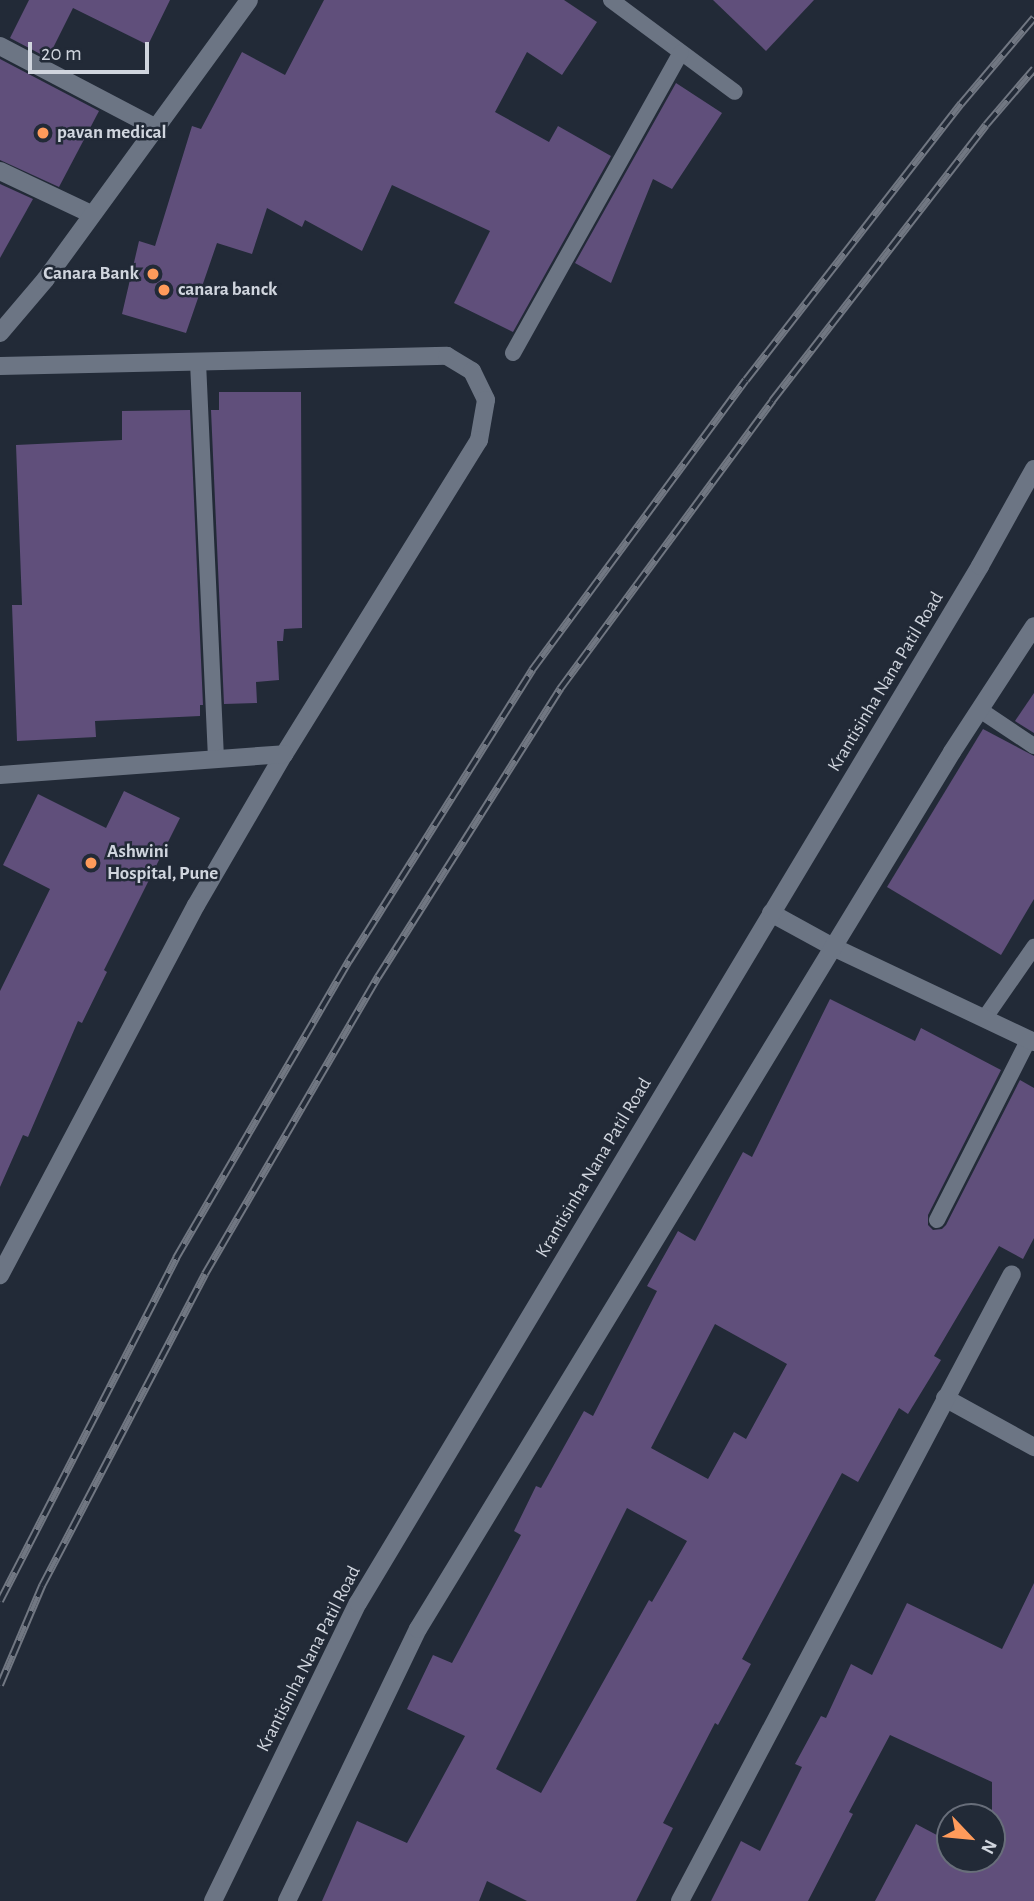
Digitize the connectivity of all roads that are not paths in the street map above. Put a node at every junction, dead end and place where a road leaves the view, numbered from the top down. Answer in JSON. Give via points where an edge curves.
{"nodes":[{"id":1,"x":250,"y":0,"type":"edge"},
{"id":2,"x":611,"y":0,"type":"edge"},
{"id":3,"x":0,"y":46,"type":"edge"},
{"id":4,"x":681,"y":53,"type":"junction"},
{"id":5,"x":735,"y":92,"type":"dead end"},
{"id":6,"x":156,"y":128,"type":"junction"},
{"id":7,"x":0,"y":172,"type":"edge"},
{"id":8,"x":92,"y":214,"type":"junction"},
{"id":9,"x":0,"y":333,"type":"edge"},
{"id":10,"x":513,"y":353,"type":"dead end"},
{"id":11,"x":198,"y":362,"type":"junction"},
{"id":12,"x":0,"y":366,"type":"edge"},
{"id":13,"x":1034,"y":469,"type":"edge"},
{"id":14,"x":1034,"y":626,"type":"edge"},
{"id":15,"x":980,"y":710,"type":"junction"},
{"id":16,"x":1034,"y":746,"type":"edge"},
{"id":17,"x":284,"y":754,"type":"junction"},
{"id":18,"x":216,"y":759,"type":"junction"},
{"id":19,"x":0,"y":775,"type":"edge"},
{"id":20,"x":771,"y":913,"type":"junction"},
{"id":21,"x":833,"y":947,"type":"junction"},
{"id":22,"x":1034,"y":947,"type":"edge"},
{"id":23,"x":984,"y":1019,"type":"junction"},
{"id":24,"x":1032,"y":1040,"type":"edge"},
{"id":25,"x":937,"y":1220,"type":"dead end"},
{"id":26,"x":1012,"y":1274,"type":"dead end"},
{"id":27,"x":0,"y":1275,"type":"edge"},
{"id":28,"x":945,"y":1398,"type":"junction"},
{"id":29,"x":1034,"y":1447,"type":"edge"},
{"id":30,"x":213,"y":1901,"type":"edge"},
{"id":31,"x":287,"y":1901,"type":"edge"},
{"id":32,"x":681,"y":1901,"type":"edge"}],
"edges":[{"from":1,"to":6,"type":"street"},
{"from":2,"to":4,"type":"lane"},
{"from":3,"to":6,"type":"street"},
{"from":4,"to":5,"type":"lane"},
{"from":4,"to":10,"type":"lane"},
{"from":6,"to":8,"type":"street"},
{"from":7,"to":8,"type":"street"},
{"from":8,"to":9,"type":"street"},
{"from":11,"to":12,"type":"street"},
{"from":11,"to":17,"type":"street","via":[[446,356],[472,371],[486,400],[480,440]]},
{"from":11,"to":18,"type":"lane"},
{"from":13,"to":20,"type":"street","name":"Krantisinha Nana Patil Road"},
{"from":14,"to":15,"type":"street"},
{"from":15,"to":16,"type":"lane"},
{"from":15,"to":21,"type":"street"},
{"from":17,"to":18,"type":"street"},
{"from":17,"to":27,"type":"street","via":[[196,905]]},
{"from":18,"to":19,"type":"street"},
{"from":20,"to":21,"type":"street"},
{"from":20,"to":30,"type":"street","name":"Krantisinha Nana Patil Road","via":[[358,1603]]},
{"from":21,"to":23,"type":"street"},
{"from":21,"to":31,"type":"street","via":[[418,1629]]},
{"from":22,"to":23,"type":"lane"},
{"from":23,"to":24,"type":"street"},
{"from":24,"to":25,"type":"lane"},
{"from":26,"to":28,"type":"street"},
{"from":28,"to":29,"type":"street"},
{"from":28,"to":32,"type":"street"}]}
